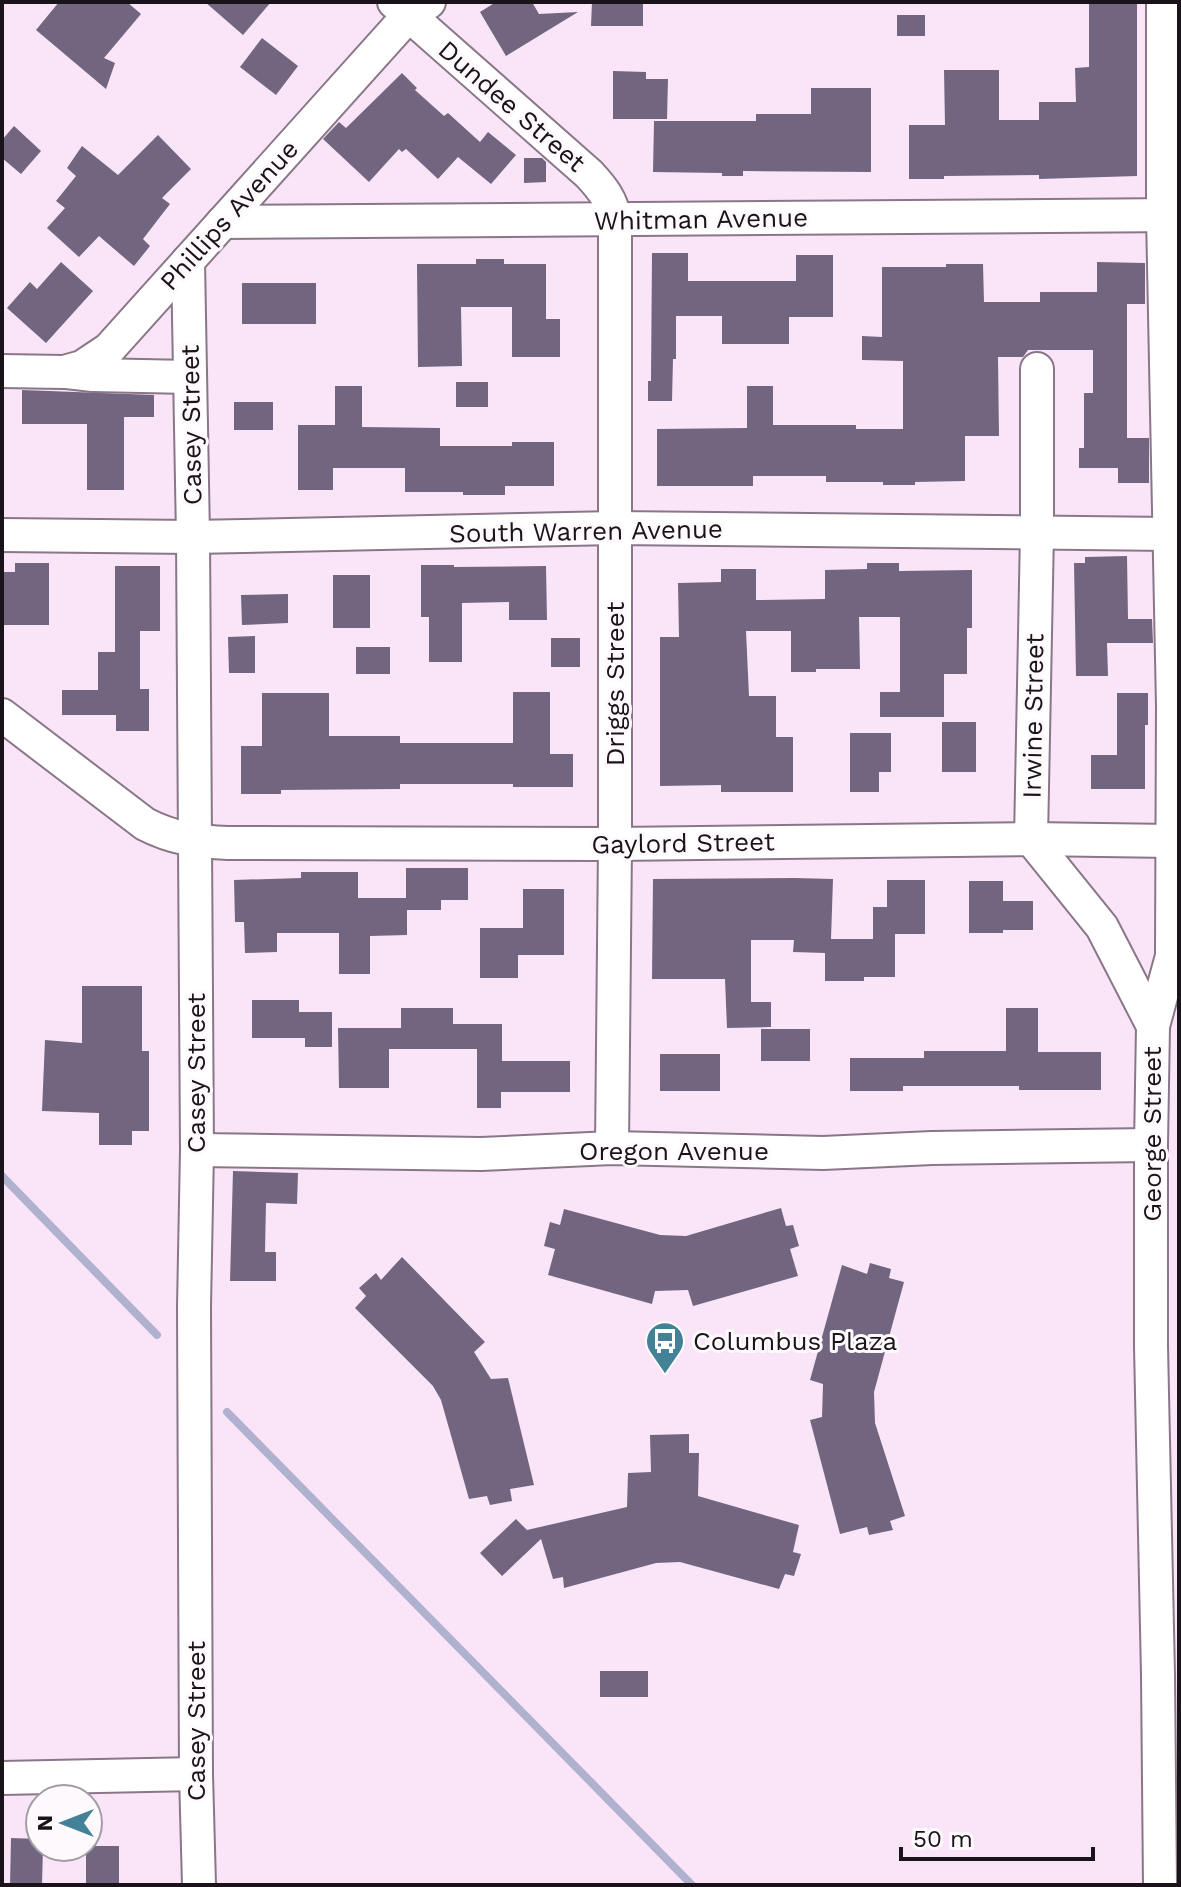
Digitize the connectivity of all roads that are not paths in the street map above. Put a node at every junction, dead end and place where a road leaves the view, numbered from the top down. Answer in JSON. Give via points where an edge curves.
{"nodes":[{"id":1,"x":1163,"y":2,"type":"edge"},
{"id":2,"x":410,"y":6,"type":"edge"},
{"id":3,"x":1171,"y":215,"type":"edge"},
{"id":4,"x":615,"y":220,"type":"junction"},
{"id":5,"x":223,"y":222,"type":"junction"},
{"id":6,"x":188,"y":261,"type":"junction"},
{"id":7,"x":1037,"y":369,"type":"dead end"},
{"id":8,"x":2,"y":371,"type":"edge"},
{"id":9,"x":64,"y":372,"type":"junction"},
{"id":10,"x":190,"y":377,"type":"junction"},
{"id":11,"x":1173,"y":380,"type":"edge"},
{"id":12,"x":615,"y":528,"type":"junction"},
{"id":13,"x":1037,"y":532,"type":"junction"},
{"id":14,"x":1170,"y":534,"type":"junction"},
{"id":15,"x":2,"y":535,"type":"edge"},
{"id":16,"x":193,"y":537,"type":"junction"},
{"id":17,"x":1176,"y":706,"type":"edge"},
{"id":18,"x":2,"y":715,"type":"edge"},
{"id":19,"x":1031,"y":839,"type":"junction"},
{"id":20,"x":195,"y":841,"type":"junction"},
{"id":21,"x":1172,"y":841,"type":"junction"},
{"id":22,"x":615,"y":844,"type":"junction"},
{"id":23,"x":1166,"y":1026,"type":"edge"},
{"id":24,"x":1151,"y":1145,"type":"junction"},
{"id":25,"x":612,"y":1148,"type":"junction"},
{"id":26,"x":197,"y":1150,"type":"junction"},
{"id":27,"x":1165,"y":1346,"type":"edge"},
{"id":28,"x":1169,"y":1675,"type":"edge"},
{"id":29,"x":196,"y":1774,"type":"junction"},
{"id":30,"x":2,"y":1778,"type":"edge"},
{"id":31,"x":199,"y":1885,"type":"edge"},
{"id":32,"x":1160,"y":1885,"type":"edge"}],
"edges":[{"from":1,"to":3,"type":"street","name":"George Street"},
{"from":2,"to":4,"type":"street","name":"Dundee Street","via":[[589,174],[605,191]]},
{"from":2,"to":5,"type":"street","name":"Phillips Avenue"},
{"from":3,"to":4,"type":"street","name":"Whitman Avenue"},
{"from":3,"to":11,"type":"street","name":"George Street"},
{"from":4,"to":5,"type":"street","name":"Whitman Avenue"},
{"from":4,"to":12,"type":"street","name":"Driggs Street"},
{"from":5,"to":6,"type":"street","name":"Phillips Avenue"},
{"from":6,"to":9,"type":"street","name":"Phillips Avenue","via":[[109,349]]},
{"from":6,"to":10,"type":"street","name":"Casey Street"},
{"from":7,"to":13,"type":"street","name":"Irwine Street"},
{"from":8,"to":9,"type":"street","name":"Phillips Avenue"},
{"from":9,"to":10,"type":"street"},
{"from":10,"to":16,"type":"street","name":"Casey Street"},
{"from":11,"to":14,"type":"street","name":"George Street"},
{"from":12,"to":13,"type":"street","name":"South Warren Avenue"},
{"from":12,"to":16,"type":"street","name":"South Warren Avenue"},
{"from":12,"to":22,"type":"street","name":"Driggs Street"},
{"from":13,"to":14,"type":"street","name":"South Warren Avenue"},
{"from":13,"to":19,"type":"street","name":"Irwine Street"},
{"from":14,"to":17,"type":"street","name":"George Street"},
{"from":15,"to":16,"type":"street","name":"South Warren Avenue"},
{"from":16,"to":20,"type":"street","name":"Casey Street"},
{"from":17,"to":21,"type":"street","name":"George Street"},
{"from":18,"to":20,"type":"street","name":"Gaylord Street","via":[[145,824]]},
{"from":19,"to":21,"type":"street","name":"Gaylord Street"},
{"from":19,"to":22,"type":"street","name":"Gaylord Street"},
{"from":19,"to":23,"type":"street","via":[[1102,927]]},
{"from":20,"to":22,"type":"street","name":"Gaylord Street"},
{"from":20,"to":26,"type":"street","name":"Casey Street"},
{"from":21,"to":23,"type":"street","name":"George Street"},
{"from":22,"to":25,"type":"street","name":"Driggs Street"},
{"from":23,"to":24,"type":"street","name":"George Street"},
{"from":24,"to":25,"type":"street","name":"Oregon Avenue","via":[[823,1153]]},
{"from":24,"to":27,"type":"street","name":"George Street"},
{"from":25,"to":26,"type":"street","name":"Oregon Avenue","via":[[481,1154]]},
{"from":26,"to":29,"type":"street","name":"Casey Street"},
{"from":27,"to":28,"type":"street","name":"George Street"},
{"from":28,"to":32,"type":"street","name":"George Street"},
{"from":29,"to":30,"type":"street"},
{"from":29,"to":31,"type":"street","name":"Casey Street"}]}
